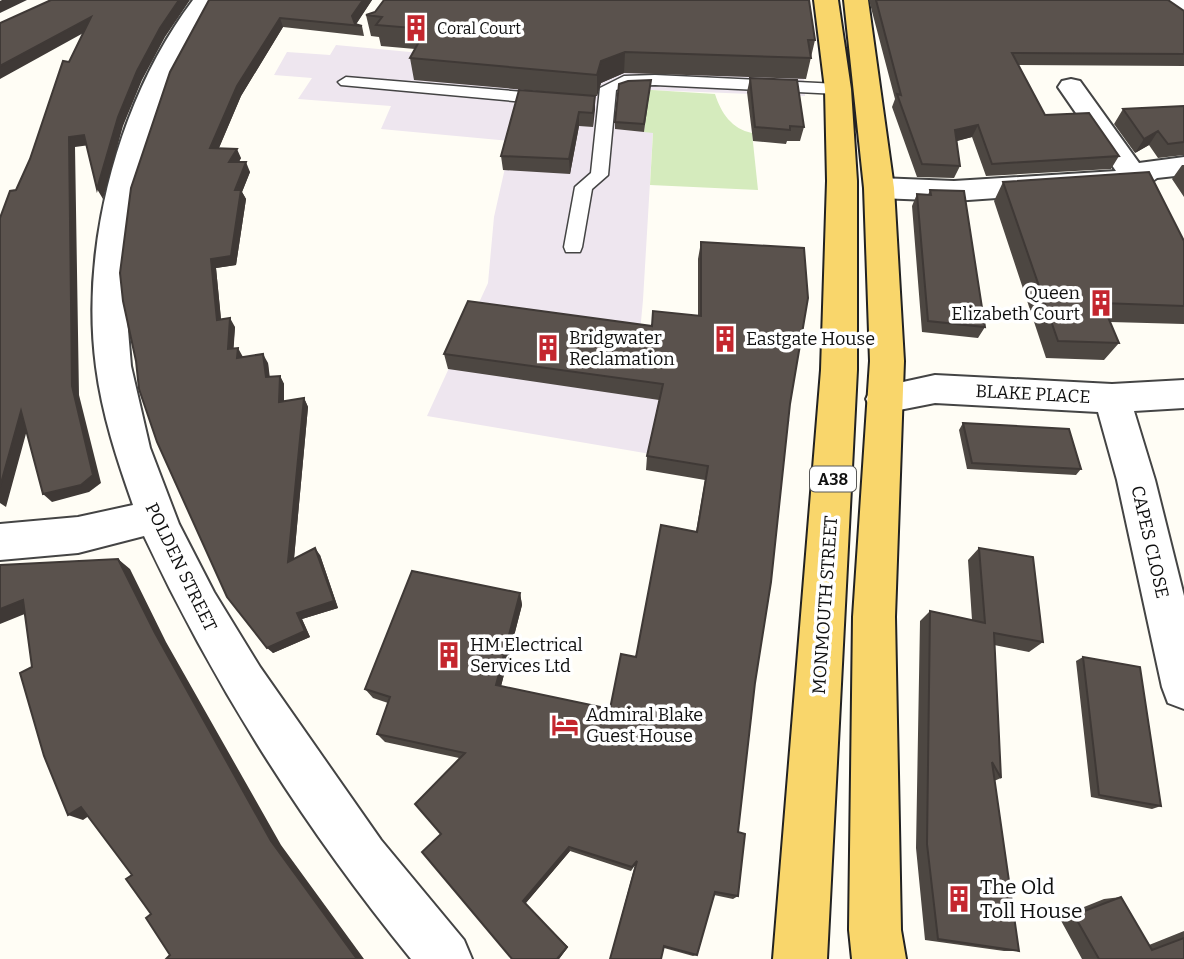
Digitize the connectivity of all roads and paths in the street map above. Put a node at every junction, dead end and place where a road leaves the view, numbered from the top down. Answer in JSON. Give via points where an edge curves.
{"nodes":[{"id":1,"x":205,"y":0,"type":"edge"},
{"id":2,"x":826,"y":0,"type":"edge"},
{"id":3,"x":856,"y":0,"type":"edge"},
{"id":4,"x":1170,"y":0,"type":"edge"},
{"id":5,"x":1184,"y":11,"type":"edge"},
{"id":6,"x":346,"y":82,"type":"dead end"},
{"id":7,"x":1071,"y":87,"type":"dead end"},
{"id":8,"x":838,"y":89,"type":"junction"},
{"id":9,"x":565,"y":101,"type":"edge"},
{"id":10,"x":1184,"y":166,"type":"edge"},
{"id":11,"x":1136,"y":179,"type":"junction"},
{"id":12,"x":879,"y":188,"type":"junction"},
{"id":13,"x":573,"y":247,"type":"dead end"},
{"id":14,"x":1184,"y":394,"type":"edge"},
{"id":15,"x":1112,"y":398,"type":"junction"},
{"id":16,"x":884,"y":399,"type":"junction"},
{"id":17,"x":153,"y":515,"type":"junction"},
{"id":18,"x":0,"y":542,"type":"edge"},
{"id":19,"x":1184,"y":687,"type":"edge"},
{"id":20,"x":445,"y":959,"type":"edge"},
{"id":21,"x":800,"y":959,"type":"edge"},
{"id":22,"x":879,"y":959,"type":"edge"}],
"edges":[{"from":1,"to":17,"type":"street","name":"POLDEN STREET","via":[[171,55],[131,147],[112,227],[108,311],[112,362],[125,425]]},
{"from":2,"to":8,"type":"main road","name":"MONMOUTH STREET","number":"A38"},
{"from":3,"to":12,"type":"main road","number":"A38"},
{"from":4,"to":5,"type":"street"},
{"from":6,"to":9,"type":"lane"},
{"from":7,"to":11,"type":"street"},
{"from":8,"to":13,"type":"lane","via":[[624,80],[608,88],[600,104],[599,175],[584,187]]},
{"from":8,"to":21,"type":"main road","name":"MONMOUTH STREET","number":"A38","via":[[843,231],[839,370]]},
{"from":10,"to":11,"type":"street","via":[[1150,169]]},
{"from":11,"to":12,"type":"street","via":[[954,191]]},
{"from":12,"to":16,"type":"main road","number":"A38","via":[[887,361]]},
{"from":14,"to":15,"type":"street","name":"BLAKE PLACE"},
{"from":15,"to":16,"type":"street","name":"BLAKE PLACE","via":[[935,389]]},
{"from":15,"to":19,"type":"street","name":"CAPES CLOSE"},
{"from":16,"to":22,"type":"main road","number":"A38","via":[[874,617]]},
{"from":17,"to":18,"type":"street","via":[[119,528]]},
{"from":17,"to":20,"type":"street","name":"POLDEN STREET","via":[[244,686],[365,860]]}]}
